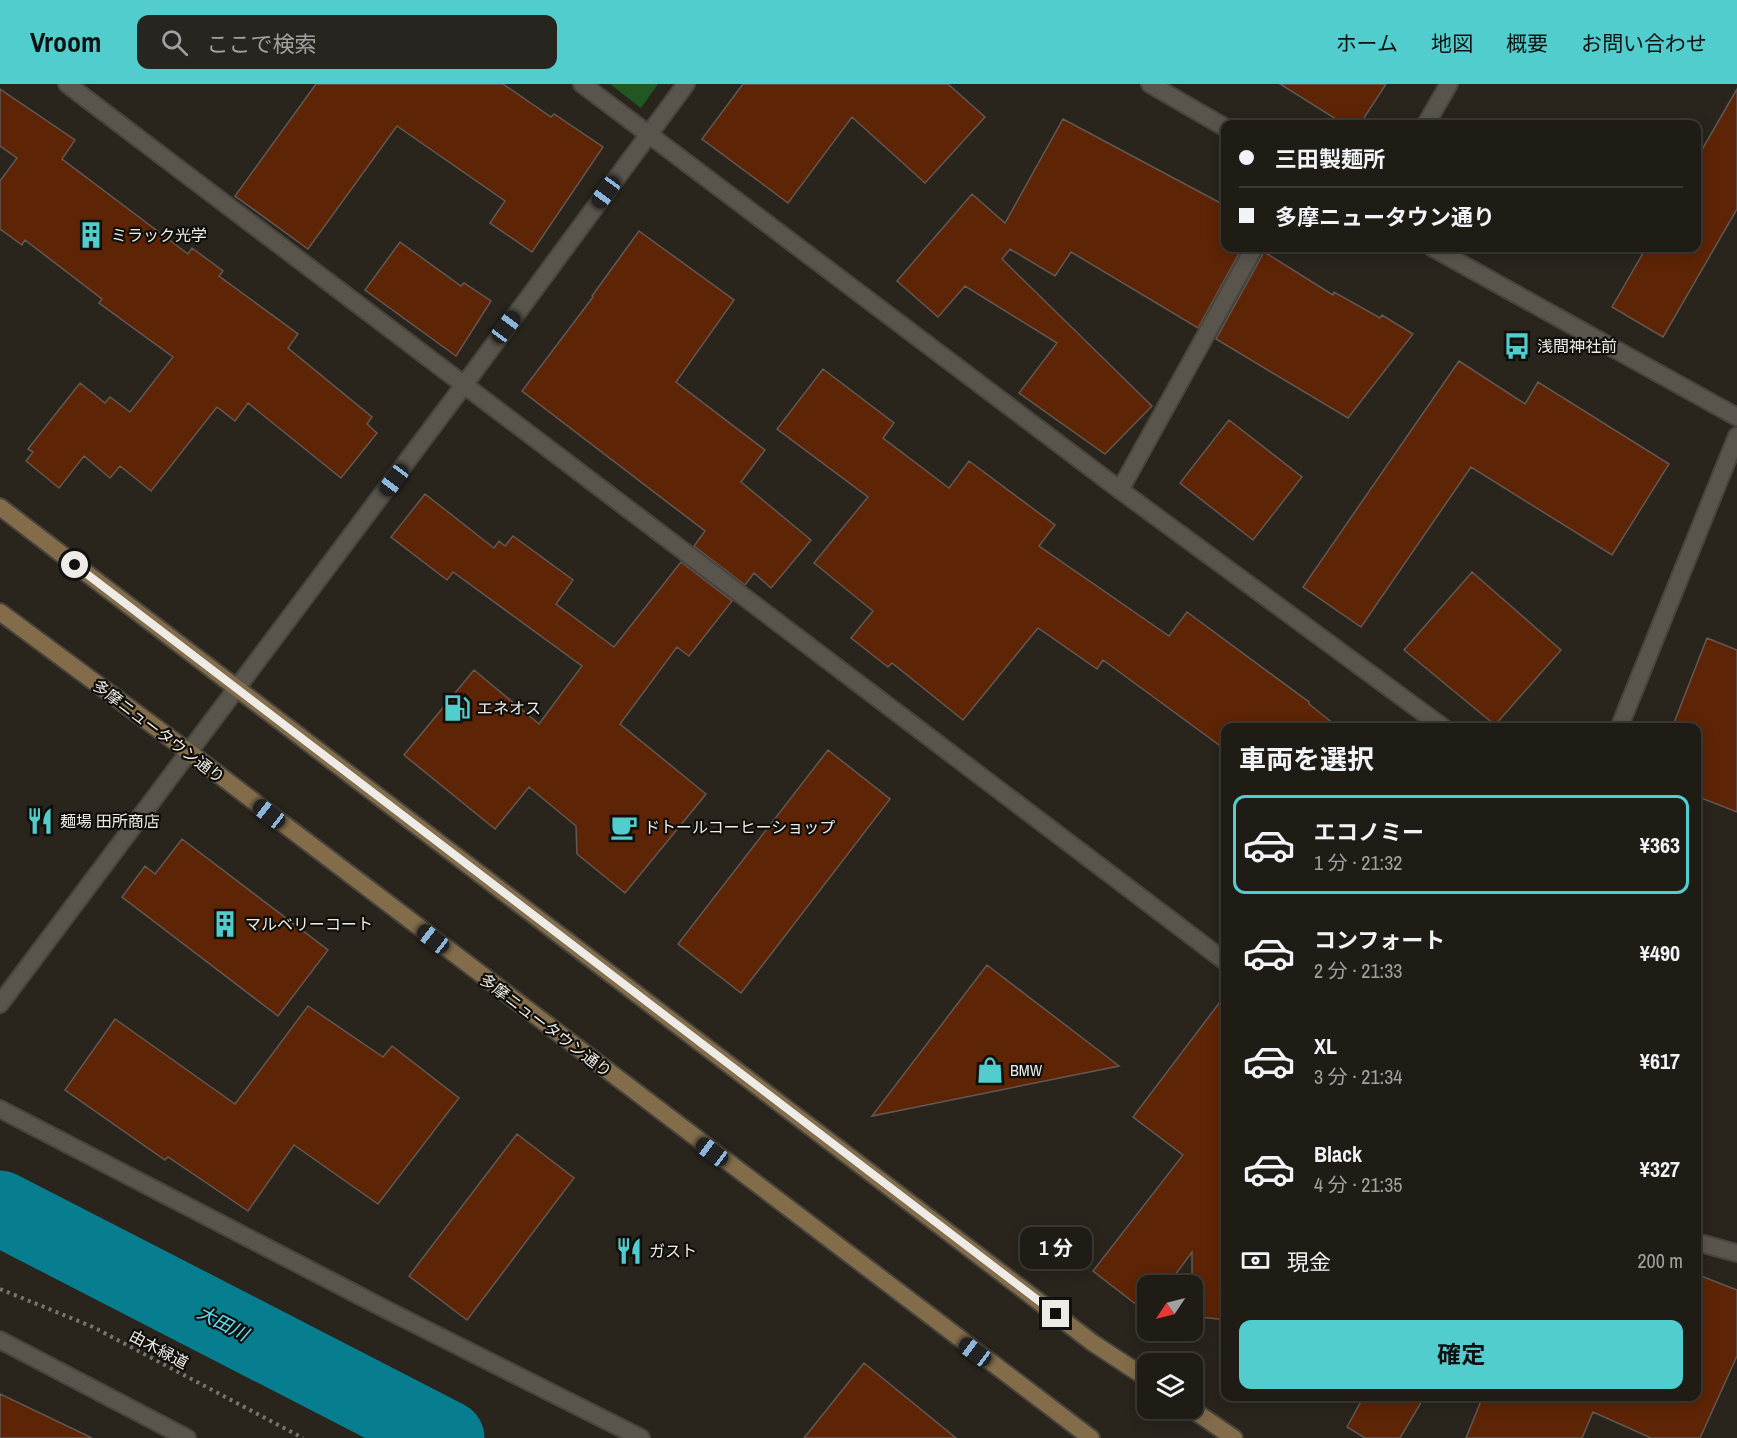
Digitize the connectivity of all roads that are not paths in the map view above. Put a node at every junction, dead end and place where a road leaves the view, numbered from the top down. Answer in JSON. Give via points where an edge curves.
{"nodes":[{"id":1,"x":67,"y":84,"type":"edge"},
{"id":2,"x":582,"y":84,"type":"edge"},
{"id":3,"x":686,"y":84,"type":"edge"},
{"id":4,"x":1149,"y":84,"type":"edge"},
{"id":5,"x":1449,"y":84,"type":"edge"},
{"id":6,"x":1428,"y":120,"type":"edge"},
{"id":7,"x":1221,"y":125,"type":"edge"},
{"id":8,"x":648,"y":134,"type":"junction"},
{"id":9,"x":1252,"y":252,"type":"edge"},
{"id":10,"x":1440,"y":252,"type":"edge"},
{"id":11,"x":464,"y":385,"type":"junction"},
{"id":12,"x":1737,"y":417,"type":"edge"},
{"id":13,"x":1737,"y":436,"type":"edge"},
{"id":14,"x":1120,"y":490,"type":"junction"},
{"id":15,"x":0,"y":507,"type":"edge"},
{"id":16,"x":0,"y":612,"type":"edge"},
{"id":17,"x":236,"y":689,"type":"junction"},
{"id":18,"x":1437,"y":723,"type":"edge"},
{"id":19,"x":1621,"y":723,"type":"edge"},
{"id":20,"x":189,"y":752,"type":"junction"},
{"id":21,"x":1221,"y":958,"type":"edge"},
{"id":22,"x":0,"y":1004,"type":"edge"},
{"id":23,"x":0,"y":1109,"type":"edge"},
{"id":24,"x":1701,"y":1243,"type":"edge"},
{"id":25,"x":1737,"y":1253,"type":"edge"},
{"id":26,"x":0,"y":1340,"type":"edge"},
{"id":27,"x":1137,"y":1372,"type":"edge"},
{"id":28,"x":1203,"y":1417,"type":"edge"},
{"id":29,"x":187,"y":1438,"type":"edge"},
{"id":30,"x":641,"y":1438,"type":"edge"},
{"id":31,"x":1091,"y":1438,"type":"edge"},
{"id":32,"x":1234,"y":1438,"type":"edge"}],
"edges":[{"from":1,"to":11,"type":"street"},
{"from":2,"to":8,"type":"street"},
{"from":3,"to":8,"type":"street"},
{"from":4,"to":7,"type":"street"},
{"from":5,"to":6,"type":"street"},
{"from":8,"to":11,"type":"street"},
{"from":8,"to":14,"type":"street"},
{"from":9,"to":14,"type":"street"},
{"from":10,"to":12,"type":"street"},
{"from":11,"to":17,"type":"street"},
{"from":11,"to":21,"type":"street"},
{"from":13,"to":19,"type":"street"},
{"from":14,"to":18,"type":"street"},
{"from":15,"to":17,"type":"main road"},
{"from":16,"to":20,"type":"main road","name":"多摩ニュータウン通り"},
{"from":17,"to":20,"type":"street"},
{"from":17,"to":27,"type":"main road","via":[[1084,1336]]},
{"from":20,"to":22,"type":"street"},
{"from":20,"to":31,"type":"main road","name":"多摩ニュータウン通り"},
{"from":23,"to":30,"type":"street"},
{"from":24,"to":25,"type":"street"},
{"from":26,"to":29,"type":"street"},
{"from":28,"to":32,"type":"main road"}]}
